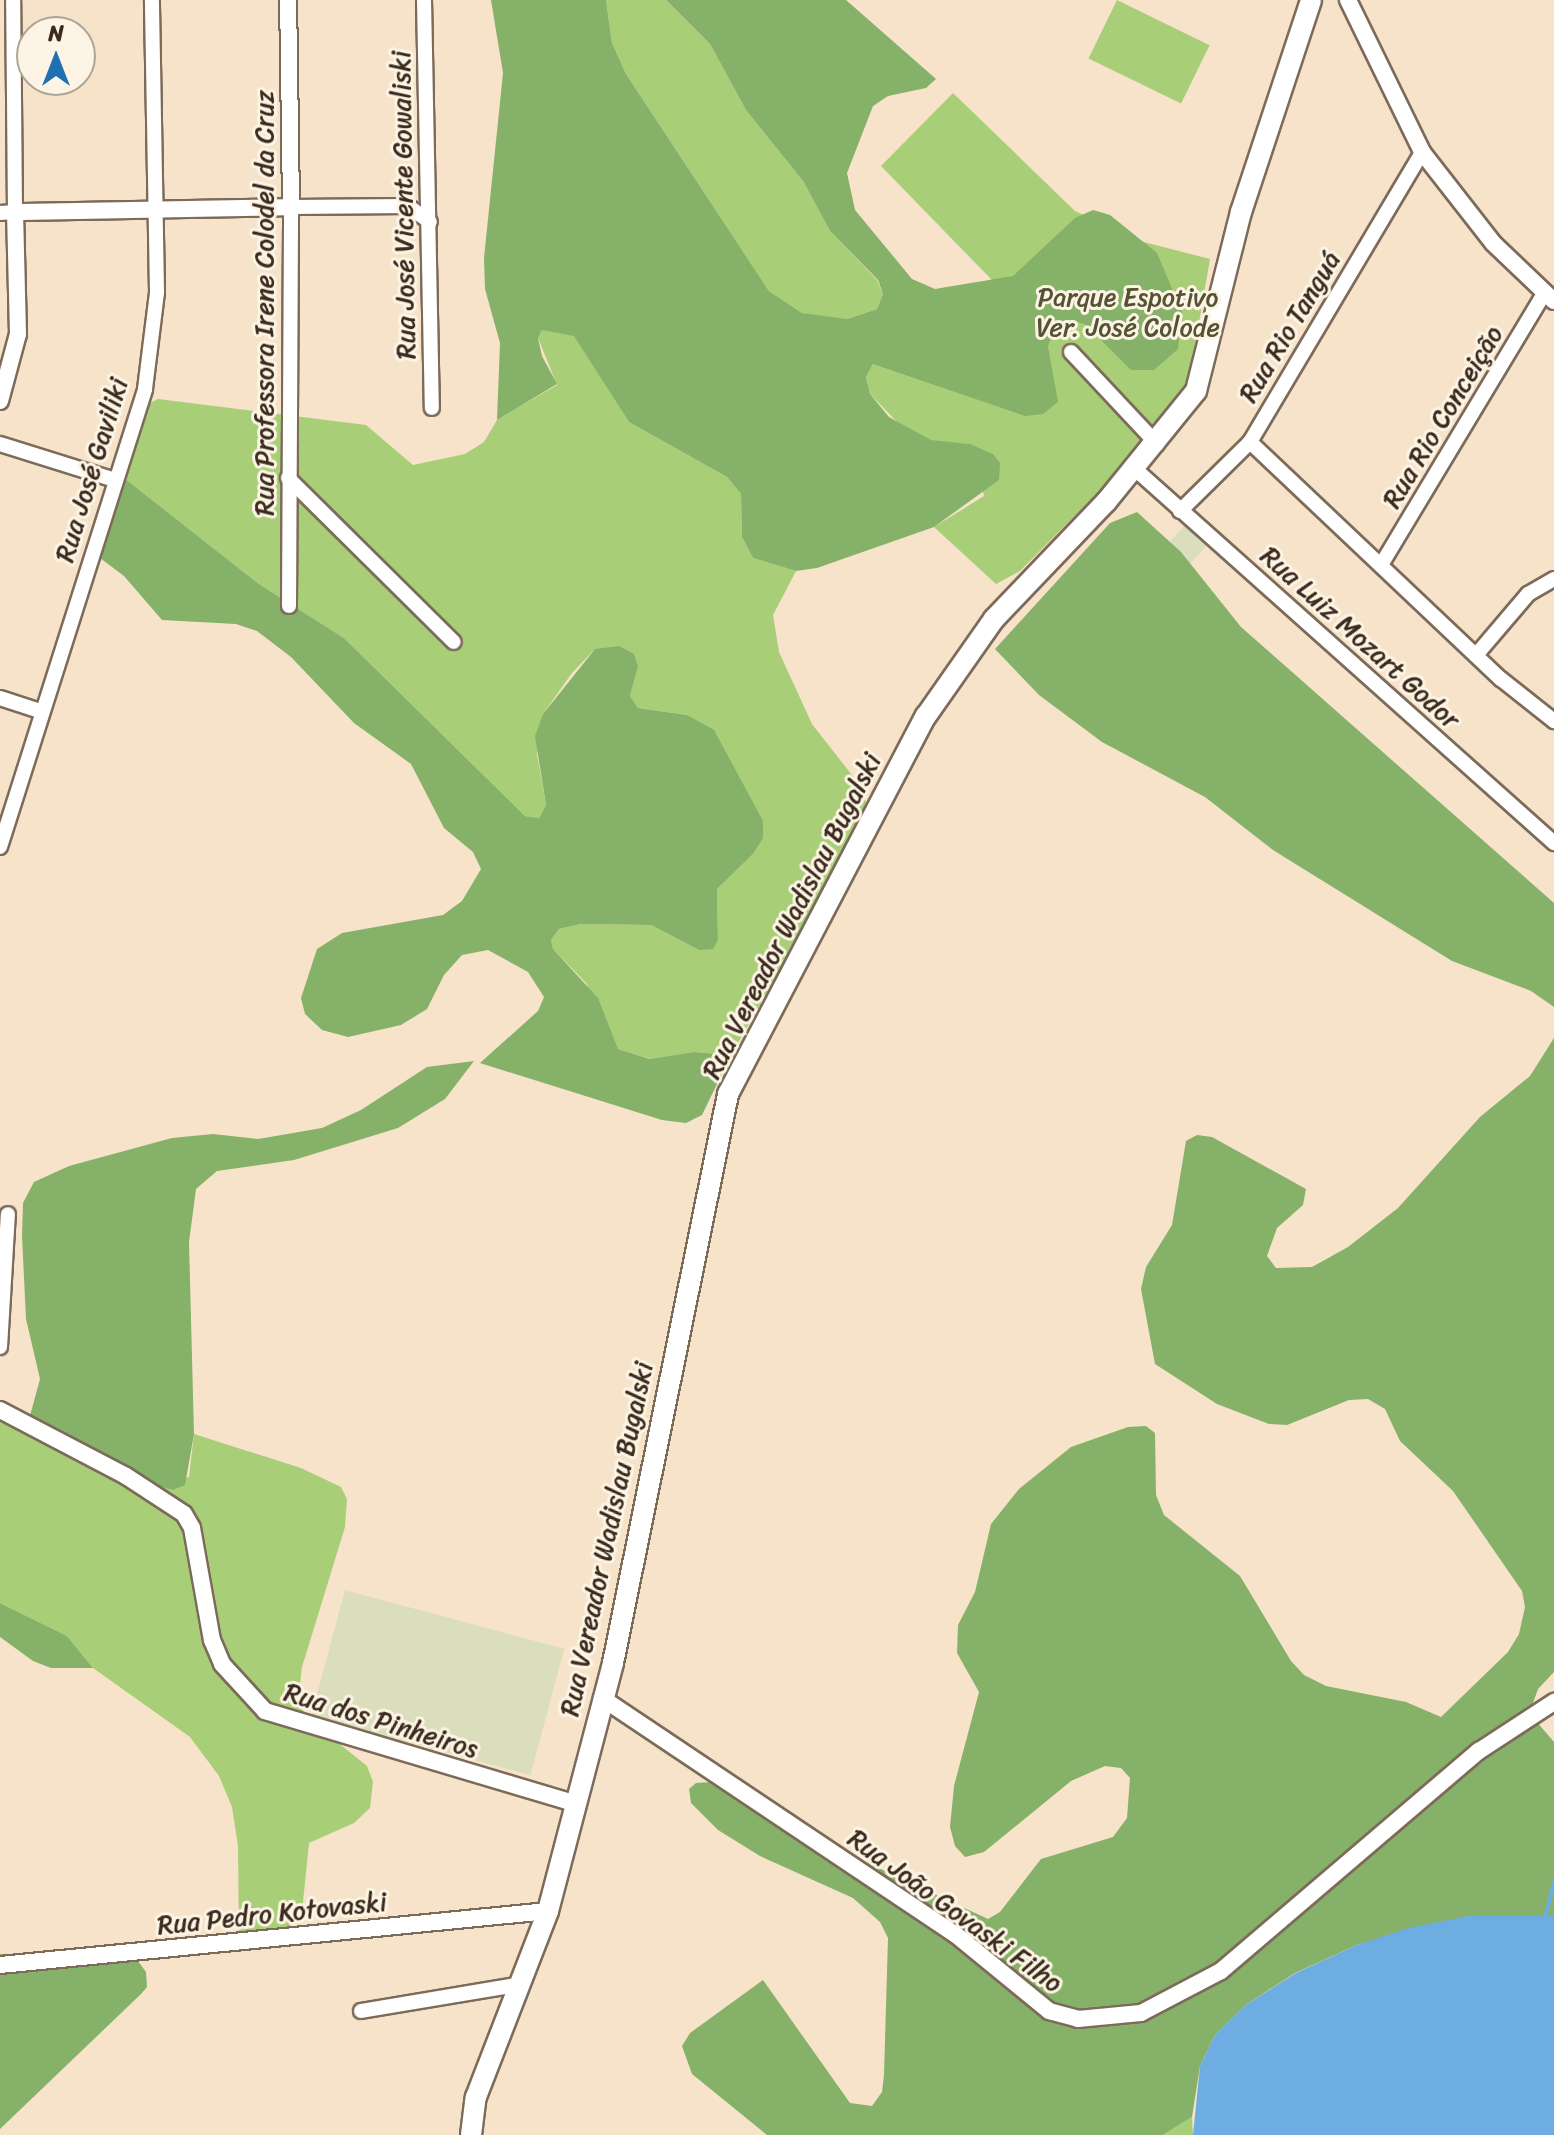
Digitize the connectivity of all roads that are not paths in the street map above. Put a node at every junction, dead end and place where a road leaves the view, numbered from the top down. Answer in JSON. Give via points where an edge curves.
{"nodes":[{"id":1,"x":13,"y":0,"type":"edge"},
{"id":2,"x":152,"y":0,"type":"edge"},
{"id":3,"x":288,"y":0,"type":"edge"},
{"id":4,"x":424,"y":0,"type":"edge"},
{"id":5,"x":1311,"y":0,"type":"edge"},
{"id":6,"x":1348,"y":0,"type":"edge"},
{"id":7,"x":1422,"y":152,"type":"junction"},
{"id":8,"x":291,"y":207,"type":"junction"},
{"id":9,"x":154,"y":209,"type":"junction"},
{"id":10,"x":8,"y":212,"type":"edge"},
{"id":11,"x":430,"y":222,"type":"junction"},
{"id":12,"x":1550,"y":296,"type":"edge"},
{"id":13,"x":1071,"y":352,"type":"dead end"},
{"id":14,"x":0,"y":401,"type":"edge"},
{"id":15,"x":432,"y":408,"type":"dead end"},
{"id":16,"x":1250,"y":442,"type":"junction"},
{"id":17,"x":0,"y":444,"type":"edge"},
{"id":18,"x":1157,"y":444,"type":"junction"},
{"id":19,"x":1135,"y":469,"type":"junction"},
{"id":20,"x":288,"y":478,"type":"junction"},
{"id":21,"x":115,"y":480,"type":"junction"},
{"id":22,"x":1180,"y":511,"type":"junction"},
{"id":23,"x":1381,"y":565,"type":"junction"},
{"id":24,"x":1554,"y":579,"type":"edge"},
{"id":25,"x":289,"y":606,"type":"dead end"},
{"id":26,"x":454,"y":642,"type":"dead end"},
{"id":27,"x":1477,"y":654,"type":"junction"},
{"id":28,"x":0,"y":698,"type":"edge"},
{"id":29,"x":40,"y":711,"type":"junction"},
{"id":30,"x":1554,"y":721,"type":"edge"},
{"id":31,"x":1554,"y":843,"type":"edge"},
{"id":32,"x":0,"y":847,"type":"edge"},
{"id":33,"x":8,"y":1214,"type":"dead end"},
{"id":34,"x":0,"y":1347,"type":"edge"},
{"id":35,"x":0,"y":1410,"type":"edge"},
{"id":36,"x":602,"y":1698,"type":"junction"},
{"id":37,"x":1554,"y":1702,"type":"edge"},
{"id":38,"x":576,"y":1804,"type":"junction"},
{"id":39,"x":548,"y":1911,"type":"junction"},
{"id":40,"x":0,"y":1965,"type":"edge"},
{"id":41,"x":517,"y":1985,"type":"junction"},
{"id":42,"x":361,"y":2011,"type":"dead end"},
{"id":43,"x":471,"y":2135,"type":"edge"}],
"edges":[{"from":1,"to":10,"type":"street"},
{"from":2,"to":9,"type":"street","name":"Rua José Gaviliki"},
{"from":3,"to":8,"type":"street","name":"Rua Professora Irene Colodel da Cruz"},
{"from":4,"to":11,"type":"street","name":"Rua José Vicente Gowaliski"},
{"from":5,"to":18,"type":"main road","name":"Rua Vereador Wadislau Bugalski","via":[[1241,212],[1196,391]]},
{"from":6,"to":7,"type":"street"},
{"from":7,"to":12,"type":"street","via":[[1493,243]]},
{"from":7,"to":16,"type":"street","name":"Rua Rio Tanguá"},
{"from":8,"to":9,"type":"street"},
{"from":8,"to":11,"type":"street","via":[[408,206]]},
{"from":8,"to":20,"type":"street","name":"Rua Professora Irene Colodel da Cruz"},
{"from":9,"to":10,"type":"street"},
{"from":9,"to":21,"type":"street","name":"Rua José Gaviliki","via":[[157,292],[145,389]]},
{"from":10,"to":14,"type":"street","via":[[18,334]]},
{"from":11,"to":15,"type":"street","name":"Rua José Vicente Gowaliski"},
{"from":12,"to":23,"type":"street","name":"Rua Rio Conceição"},
{"from":13,"to":18,"type":"street"},
{"from":16,"to":22,"type":"street","name":"Rua Rio Tanguá"},
{"from":16,"to":23,"type":"street"},
{"from":17,"to":21,"type":"street"},
{"from":18,"to":19,"type":"main road","name":"Rua Vereador Wadislau Bugalski"},
{"from":19,"to":22,"type":"street","name":"Rua Luiz Mozart Godor"},
{"from":19,"to":36,"type":"main road","name":"Rua Vereador Wadislau Bugalski","via":[[994,619],[926,716],[728,1094]]},
{"from":20,"to":25,"type":"street","name":"Rua Professora Irene Colodel da Cruz"},
{"from":20,"to":26,"type":"street"},
{"from":21,"to":29,"type":"street","name":"Rua José Gaviliki"},
{"from":22,"to":31,"type":"street","name":"Rua Luiz Mozart Godor"},
{"from":23,"to":27,"type":"street"},
{"from":24,"to":27,"type":"street","via":[[1528,594]]},
{"from":27,"to":30,"type":"street"},
{"from":28,"to":29,"type":"street"},
{"from":29,"to":32,"type":"street","name":"Rua José Gaviliki"},
{"from":33,"to":34,"type":"street"},
{"from":35,"to":38,"type":"street","name":"Rua dos Pinheiros","via":[[126,1476],[184,1514],[192,1528],[212,1640],[222,1664],[265,1711]]},
{"from":36,"to":37,"type":"street","name":"Rua João Govaski Filho","via":[[955,1934],[1049,2011],[1078,2019],[1141,2013],[1221,1971],[1479,1751]]},
{"from":36,"to":38,"type":"main road","name":"Rua Vereador Wadislau Bugalski"},
{"from":38,"to":39,"type":"main road","name":"Rua Vereador Wadislau Bugalski"},
{"from":39,"to":40,"type":"street","name":"Rua Pedro Kotovaski"},
{"from":39,"to":41,"type":"main road","name":"Rua Vereador Wadislau Bugalski"},
{"from":41,"to":42,"type":"street"},
{"from":41,"to":43,"type":"main road","name":"Rua Vereador Wadislau Bugalski","via":[[476,2097]]}]}
